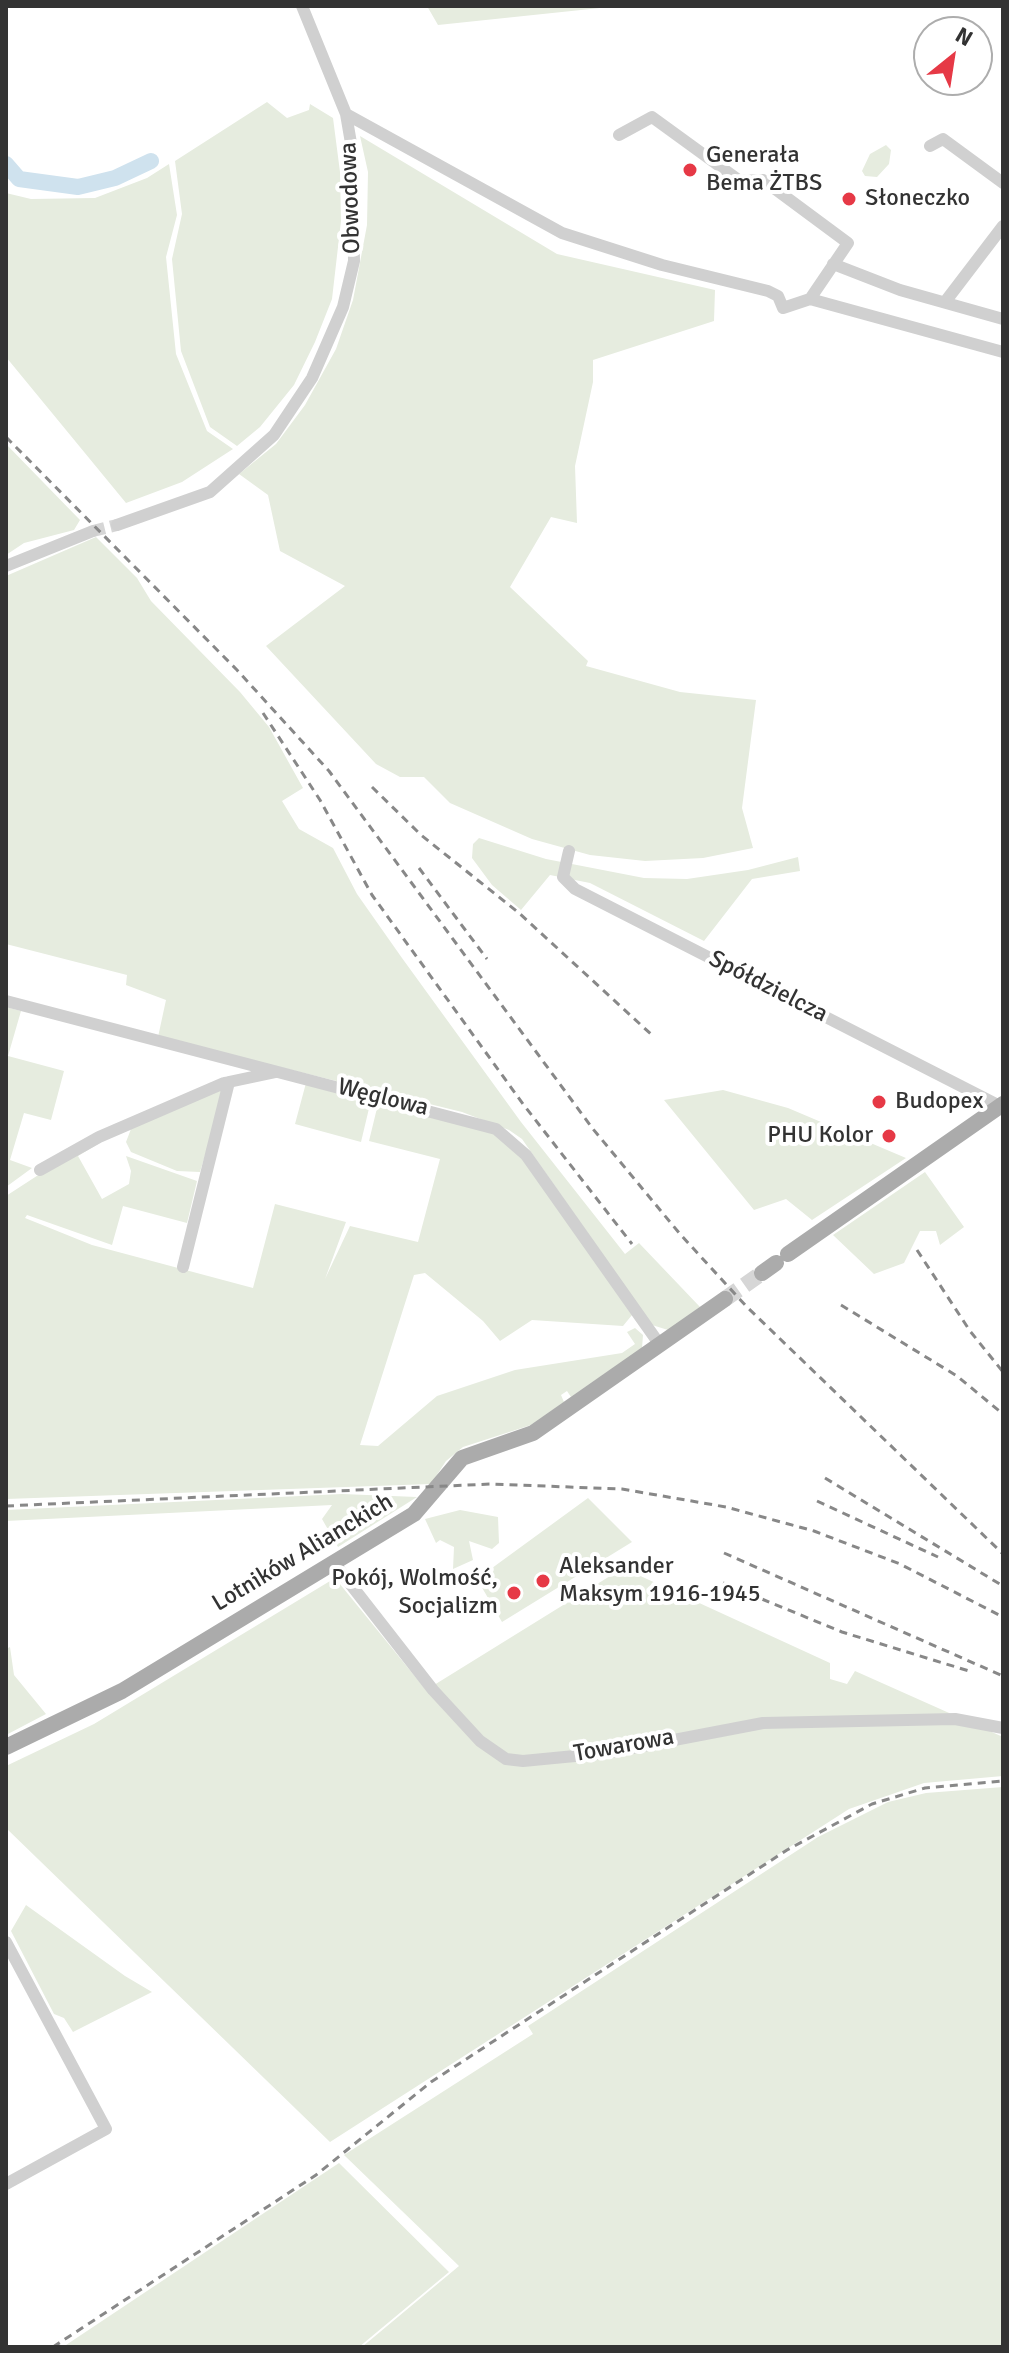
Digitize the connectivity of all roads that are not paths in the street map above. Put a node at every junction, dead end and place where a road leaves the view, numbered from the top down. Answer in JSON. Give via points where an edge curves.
{"nodes":[{"id":1,"x":302,"y":6,"type":"edge"},
{"id":2,"x":346,"y":114,"type":"junction"},
{"id":3,"x":619,"y":135,"type":"dead end"},
{"id":4,"x":930,"y":146,"type":"dead end"},
{"id":5,"x":1003,"y":183,"type":"edge"},
{"id":6,"x":1003,"y":226,"type":"edge"},
{"id":7,"x":833,"y":264,"type":"junction"},
{"id":8,"x":810,"y":299,"type":"junction"},
{"id":9,"x":945,"y":302,"type":"junction"},
{"id":10,"x":1003,"y":319,"type":"edge"},
{"id":11,"x":1003,"y":352,"type":"edge"},
{"id":12,"x":117,"y":525,"type":"tunnel mouth"},
{"id":13,"x":93,"y":531,"type":"tunnel mouth"},
{"id":14,"x":6,"y":566,"type":"edge"},
{"id":15,"x":569,"y":851,"type":"dead end"},
{"id":16,"x":6,"y":1001,"type":"edge"},
{"id":17,"x":279,"y":1071,"type":"junction"},
{"id":18,"x":229,"y":1082,"type":"junction"},
{"id":19,"x":1002,"y":1105,"type":"edge"},
{"id":20,"x":40,"y":1170,"type":"dead end"},
{"id":21,"x":183,"y":1267,"type":"dead end"},
{"id":22,"x":762,"y":1273,"type":"tunnel mouth"},
{"id":23,"x":725,"y":1299,"type":"tunnel mouth"},
{"id":24,"x":660,"y":1345,"type":"junction"},
{"id":25,"x":334,"y":1563,"type":"junction"},
{"id":26,"x":1003,"y":1728,"type":"edge"},
{"id":27,"x":6,"y":1747,"type":"edge"},
{"id":28,"x":6,"y":1942,"type":"edge"},
{"id":29,"x":6,"y":2184,"type":"edge"}],
"edges":[{"from":1,"to":2,"type":"street","name":"Obwodowa"},
{"from":2,"to":8,"type":"street","via":[[562,233],[768,291],[778,296],[783,308]]},
{"from":2,"to":12,"type":"street","name":"Obwodowa","via":[[355,188],[354,261],[343,307],[312,378],[274,435],[210,492]]},
{"from":3,"to":7,"type":"street","via":[[652,117],[740,181],[763,180],[848,243]]},
{"from":4,"to":5,"type":"street","via":[[943,139]]},
{"from":6,"to":9,"type":"street"},
{"from":7,"to":8,"type":"street"},
{"from":7,"to":9,"type":"street"},
{"from":8,"to":11,"type":"street"},
{"from":9,"to":10,"type":"street"},
{"from":13,"to":14,"type":"street"},
{"from":15,"to":19,"type":"street","name":"Spółdzielcza","via":[[563,877],[575,889]]},
{"from":16,"to":17,"type":"street","name":"Węglowa"},
{"from":17,"to":18,"type":"street"},
{"from":17,"to":24,"type":"street","name":"Węglowa","via":[[505,1134],[526,1155]]},
{"from":18,"to":20,"type":"street","via":[[99,1137]]},
{"from":18,"to":21,"type":"street"},
{"from":19,"to":22,"type":"main road"},
{"from":23,"to":24,"type":"main road","name":"Lotników Alianckich"},
{"from":24,"to":25,"type":"main road","name":"Lotników Alianckich","via":[[533,1433],[462,1458],[414,1514]]},
{"from":25,"to":26,"type":"street","name":"Towarowa","via":[[433,1690],[480,1741],[506,1759],[606,1753],[763,1723],[955,1719]]},
{"from":25,"to":27,"type":"main road","name":"Lotników Alianckich","via":[[122,1691]]},
{"from":28,"to":29,"type":"street","via":[[106,2129]]}]}
